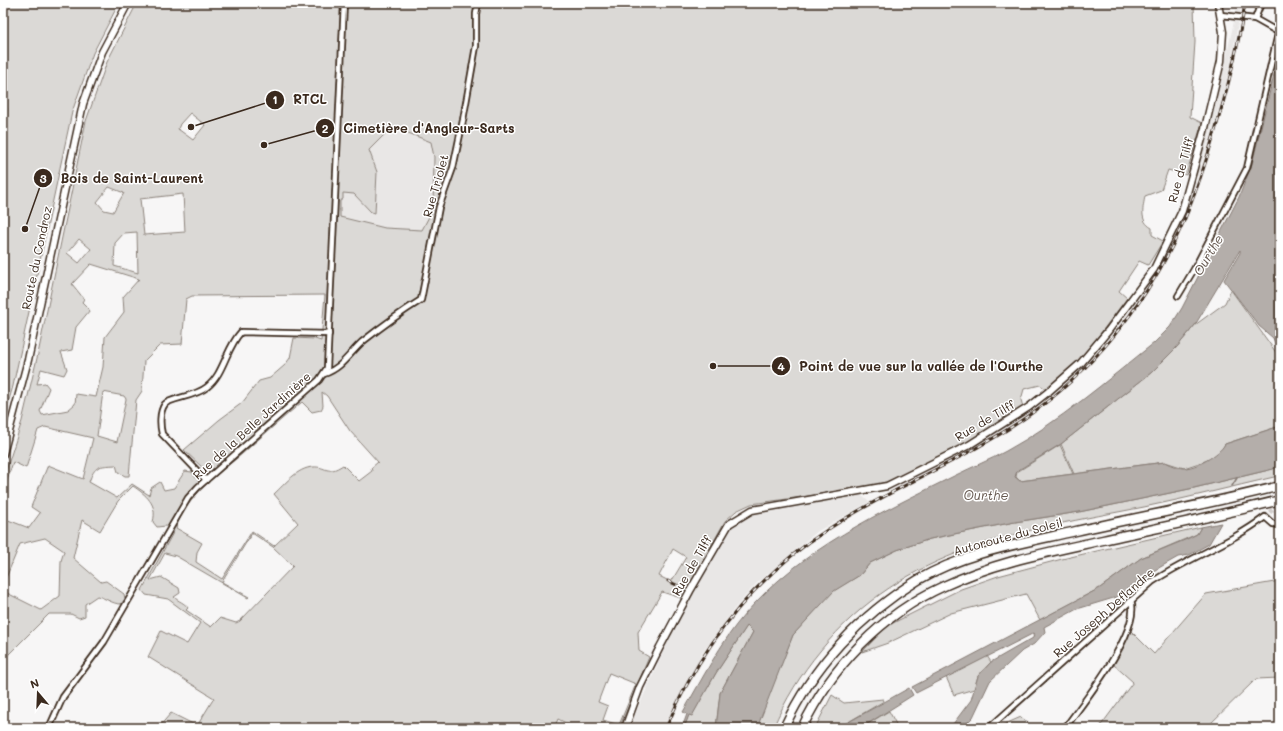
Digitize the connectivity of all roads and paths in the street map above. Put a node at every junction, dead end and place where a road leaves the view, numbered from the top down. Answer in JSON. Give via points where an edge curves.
{"nodes":[{"id":1,"x":128,"y":3,"type":"edge"},
{"id":2,"x":344,"y":3,"type":"edge"},
{"id":3,"x":478,"y":3,"type":"edge"},
{"id":4,"x":1218,"y":3,"type":"edge"},
{"id":5,"x":1261,"y":3,"type":"edge"},
{"id":6,"x":1221,"y":14,"type":"junction"},
{"id":7,"x":1255,"y":19,"type":"junction"},
{"id":8,"x":1280,"y":25,"type":"edge"},
{"id":9,"x":1278,"y":32,"type":"junction"},
{"id":10,"x":1178,"y":296,"type":"dead end"},
{"id":11,"x":329,"y":334,"type":"junction"},
{"id":12,"x":324,"y":374,"type":"junction"},
{"id":13,"x":3,"y":454,"type":"edge"},
{"id":14,"x":206,"y":480,"type":"junction"},
{"id":15,"x":1280,"y":486,"type":"edge"},
{"id":16,"x":1280,"y":500,"type":"edge"},
{"id":17,"x":1280,"y":525,"type":"edge"},
{"id":18,"x":1131,"y":600,"type":"junction"},
{"id":19,"x":49,"y":728,"type":"edge"},
{"id":20,"x":625,"y":728,"type":"edge"},
{"id":21,"x":784,"y":728,"type":"edge"},
{"id":22,"x":802,"y":728,"type":"edge"},
{"id":23,"x":989,"y":728,"type":"edge"},
{"id":24,"x":1065,"y":728,"type":"edge"}],
"edges":[{"from":1,"to":13,"type":"main road","name":"Route du Condroz","via":[[102,52],[81,110],[28,360]]},
{"from":2,"to":11,"type":"street","name":"Rue de la Belle Jardinière"},
{"from":3,"to":12,"type":"street","name":"Rue Triolet","via":[[476,46],[464,120],[453,168],[439,207],[421,300],[364,341],[346,361]]},
{"from":4,"to":6,"type":"main road","name":"Rue de Tilff"},
{"from":5,"to":7,"type":"street"},
{"from":6,"to":7,"type":"street"},
{"from":6,"to":20,"type":"main road","name":"Rue de Tilff","via":[[1223,32],[1220,61],[1182,211],[1154,269],[1108,331],[1081,363],[1029,407],[989,434],[955,452],[887,486],[752,510],[729,524],[660,647],[640,688]]},
{"from":7,"to":9,"type":"street"},
{"from":8,"to":9,"type":"street"},
{"from":9,"to":10,"type":"street","via":[[1247,168],[1194,271]]},
{"from":11,"to":12,"type":"street","name":"Rue de la Belle Jardinière","via":[[328,362]]},
{"from":11,"to":14,"type":"street","via":[[241,332],[208,386],[196,394],[170,400],[165,404],[161,413],[162,434]]},
{"from":12,"to":14,"type":"street","name":"Rue de la Belle Jardinière"},
{"from":14,"to":19,"type":"street","name":"Rue de la Belle Jardinière","via":[[188,498],[104,642],[63,697]]},
{"from":15,"to":21,"type":"highway","name":"Autoroute du Soleil","via":[[1024,542],[958,562],[919,580],[882,606],[845,638],[812,678]]},
{"from":16,"to":22,"type":"highway","name":"Autoroute du Soleil","via":[[1016,560],[962,578],[927,594],[890,619],[856,650],[824,689]]},
{"from":17,"to":18,"type":"street","name":"Rue Joseph Deflandre","via":[[1273,524],[1265,517],[1170,570]]},
{"from":18,"to":23,"type":"street","name":"Rue Joseph Deflandre"},
{"from":18,"to":24,"type":"street","via":[[1133,615],[1130,625],[1107,670]]}]}
